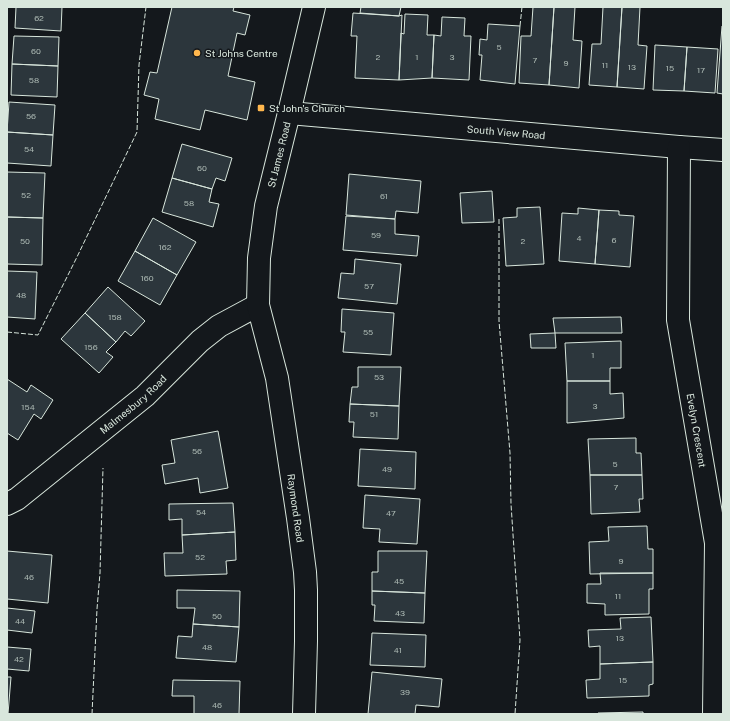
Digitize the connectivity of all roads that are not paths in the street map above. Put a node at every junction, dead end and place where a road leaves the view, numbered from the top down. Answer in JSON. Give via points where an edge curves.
{"nodes":[{"id":1,"x":314,"y":7,"type":"edge"},
{"id":2,"x":289,"y":113,"type":"junction"},
{"id":3,"x":679,"y":147,"type":"junction"},
{"id":4,"x":723,"y":150,"type":"edge"},
{"id":5,"x":258,"y":305,"type":"junction"},
{"id":6,"x":7,"y":504,"type":"edge"},
{"id":7,"x":304,"y":714,"type":"edge"},
{"id":8,"x":714,"y":714,"type":"edge"}],
"edges":[{"from":1,"to":2,"type":"street","name":"St James Road"},
{"from":2,"to":3,"type":"street","name":"South View Road"},
{"from":2,"to":5,"type":"street","name":"St James Road","via":[[266,206],[259,258]]},
{"from":3,"to":4,"type":"street","name":"South View Road"},
{"from":3,"to":8,"type":"street","name":"Evelyn Crescent","via":[[678,320],[716,543]]},
{"from":5,"to":6,"type":"street","name":"Malmesbury Road","via":[[219,326],[200,341],[145,396],[17,499]]},
{"from":5,"to":7,"type":"street","name":"Raymond Road","via":[[277,378],[305,572]]}]}
